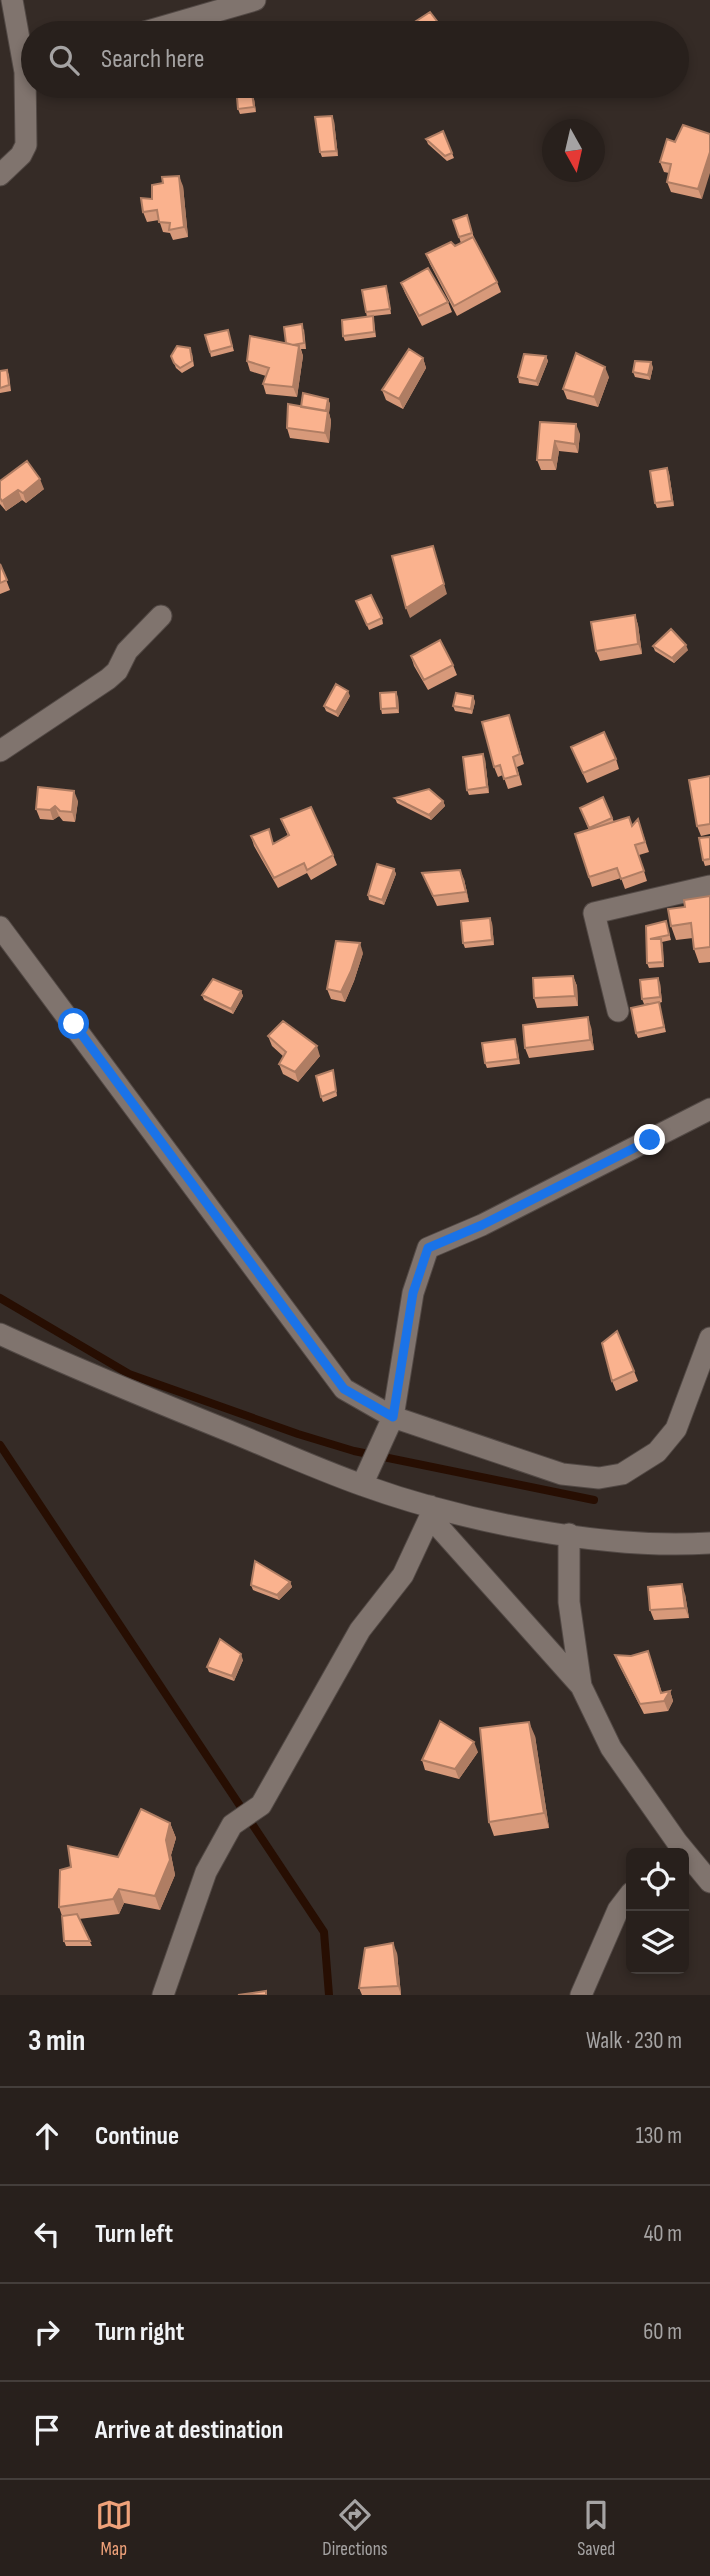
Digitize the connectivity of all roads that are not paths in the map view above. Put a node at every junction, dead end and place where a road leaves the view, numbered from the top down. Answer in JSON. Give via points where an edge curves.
{"nodes":[{"id":1,"x":12,"y":0,"type":"edge"},
{"id":2,"x":255,"y":0,"type":"edge"},
{"id":3,"x":182,"y":21,"type":"edge"},
{"id":4,"x":21,"y":38,"type":"edge"},
{"id":5,"x":28,"y":98,"type":"edge"},
{"id":6,"x":0,"y":175,"type":"edge"},
{"id":7,"x":162,"y":616,"type":"dead end"},
{"id":8,"x":0,"y":751,"type":"edge"},
{"id":9,"x":710,"y":886,"type":"edge"},
{"id":10,"x":0,"y":927,"type":"edge"},
{"id":11,"x":618,"y":1011,"type":"dead end"},
{"id":12,"x":710,"y":1110,"type":"edge"},
{"id":13,"x":0,"y":1334,"type":"edge"},
{"id":14,"x":710,"y":1338,"type":"edge"},
{"id":15,"x":393,"y":1417,"type":"junction"},
{"id":16,"x":362,"y":1485,"type":"junction"},
{"id":17,"x":430,"y":1511,"type":"junction"},
{"id":18,"x":569,"y":1534,"type":"junction"},
{"id":19,"x":710,"y":1543,"type":"edge"},
{"id":20,"x":581,"y":1686,"type":"junction"},
{"id":21,"x":672,"y":1848,"type":"edge"},
{"id":22,"x":689,"y":1863,"type":"edge"},
{"id":23,"x":710,"y":1882,"type":"edge"},
{"id":24,"x":626,"y":1900,"type":"edge"},
{"id":25,"x":163,"y":1995,"type":"edge"},
{"id":26,"x":580,"y":1995,"type":"edge"}],
"edges":[{"from":1,"to":4,"type":"street"},
{"from":2,"to":3,"type":"street"},
{"from":5,"to":6,"type":"street","via":[[26,145]]},
{"from":7,"to":8,"type":"street","via":[[127,651],[108,679]]},
{"from":9,"to":11,"type":"street","via":[[594,913]]},
{"from":10,"to":15,"type":"street","via":[[344,1389]]},
{"from":12,"to":15,"type":"street","via":[[428,1248],[413,1293]]},
{"from":13,"to":16,"type":"street","via":[[84,1373]]},
{"from":14,"to":15,"type":"street","via":[[676,1429],[657,1452],[622,1474],[599,1478],[562,1474]]},
{"from":15,"to":16,"type":"street"},
{"from":16,"to":17,"type":"street"},
{"from":17,"to":18,"type":"street"},
{"from":17,"to":20,"type":"street"},
{"from":17,"to":25,"type":"street","via":[[403,1575],[360,1630],[261,1805],[232,1825],[206,1872]]},
{"from":18,"to":19,"type":"street","via":[[620,1541]]},
{"from":18,"to":20,"type":"street","via":[[569,1602]]},
{"from":20,"to":21,"type":"street","via":[[611,1748]]},
{"from":22,"to":23,"type":"street"},
{"from":24,"to":26,"type":"street"}]}
